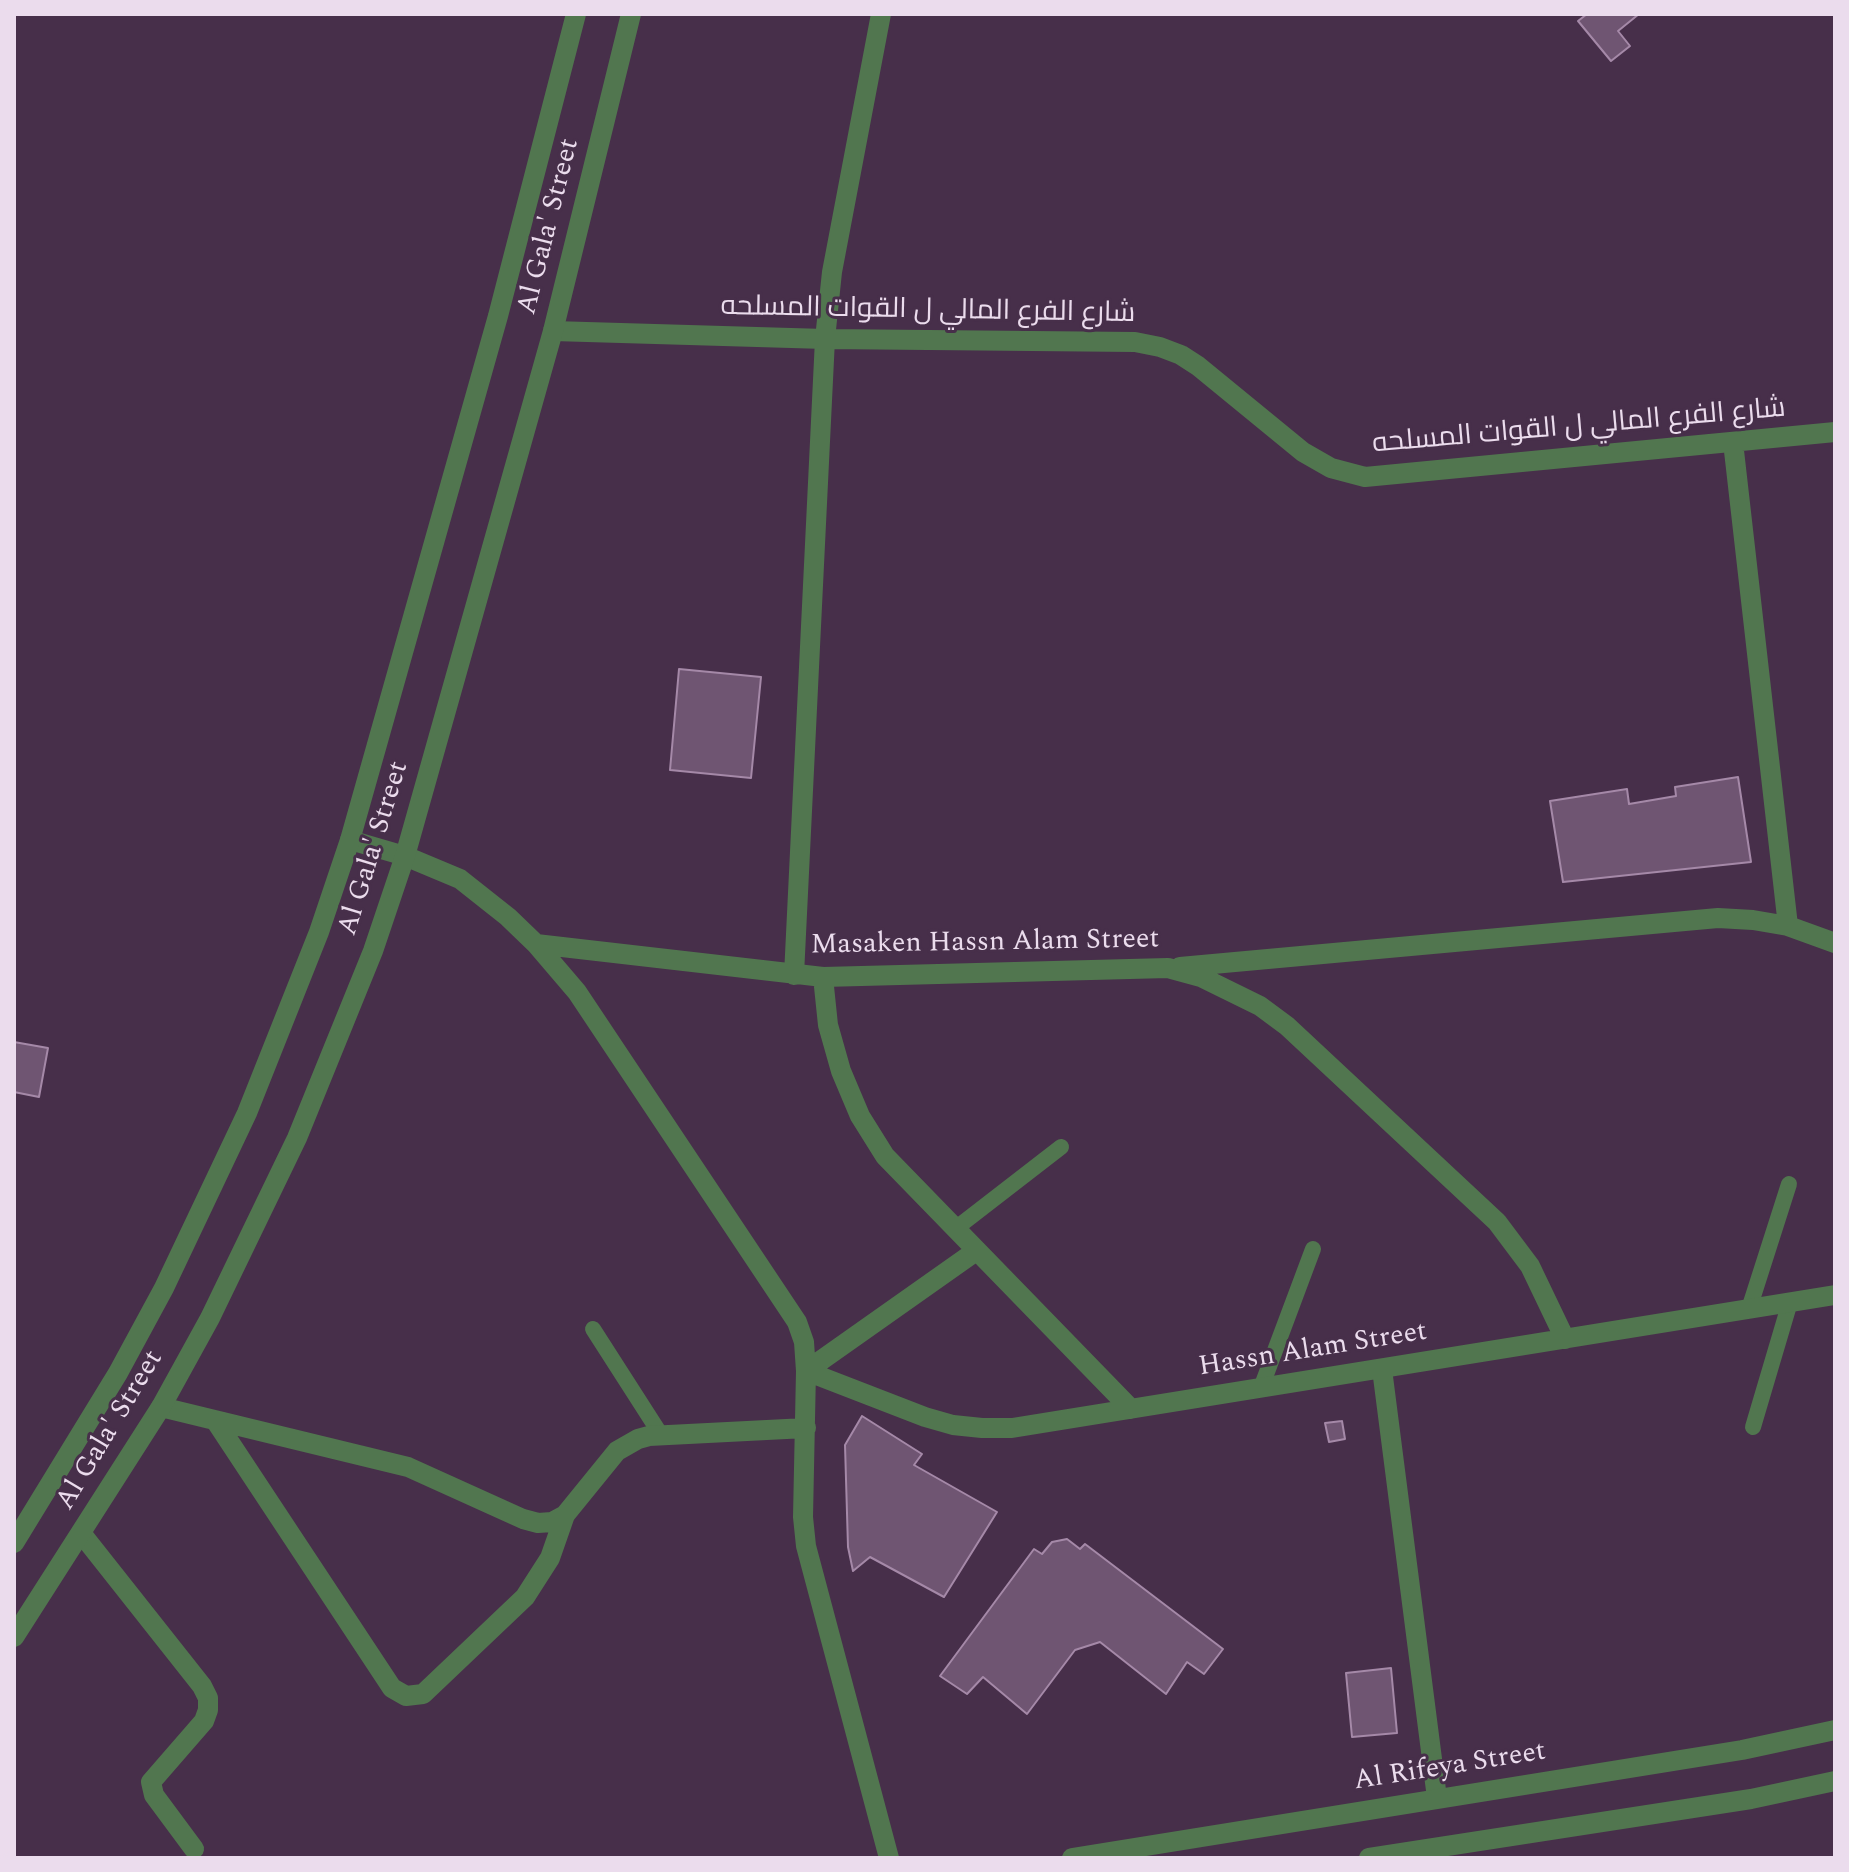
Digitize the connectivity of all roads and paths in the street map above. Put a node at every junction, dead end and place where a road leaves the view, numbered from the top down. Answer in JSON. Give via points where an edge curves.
{"nodes":[{"id":1,"x":576,"y":14,"type":"edge"},
{"id":2,"x":631,"y":14,"type":"edge"},
{"id":3,"x":881,"y":14,"type":"edge"},
{"id":4,"x":553,"y":331,"type":"junction"},
{"id":5,"x":825,"y":339,"type":"junction"},
{"id":6,"x":1835,"y":432,"type":"edge"},
{"id":7,"x":1733,"y":442,"type":"junction"},
{"id":8,"x":350,"y":840,"type":"junction"},
{"id":9,"x":405,"y":856,"type":"junction"},
{"id":10,"x":1788,"y":926,"type":"junction"},
{"id":11,"x":1835,"y":943,"type":"edge"},
{"id":12,"x":536,"y":944,"type":"junction"},
{"id":13,"x":1168,"y":968,"type":"junction"},
{"id":14,"x":794,"y":975,"type":"junction"},
{"id":15,"x":823,"y":977,"type":"junction"},
{"id":16,"x":1061,"y":1147,"type":"dead end"},
{"id":17,"x":1789,"y":1184,"type":"dead end"},
{"id":18,"x":955,"y":1229,"type":"junction"},
{"id":19,"x":1313,"y":1249,"type":"dead end"},
{"id":20,"x":976,"y":1251,"type":"junction"},
{"id":21,"x":1835,"y":1295,"type":"edge"},
{"id":22,"x":1790,"y":1302,"type":"junction"},
{"id":23,"x":1749,"y":1309,"type":"junction"},
{"id":24,"x":593,"y":1329,"type":"dead end"},
{"id":25,"x":1565,"y":1339,"type":"junction"},
{"id":26,"x":1382,"y":1369,"type":"junction"},
{"id":27,"x":806,"y":1371,"type":"junction"},
{"id":28,"x":1261,"y":1388,"type":"junction"},
{"id":29,"x":161,"y":1407,"type":"junction"},
{"id":30,"x":1131,"y":1409,"type":"junction"},
{"id":31,"x":215,"y":1420,"type":"junction"},
{"id":32,"x":1753,"y":1427,"type":"dead end"},
{"id":33,"x":806,"y":1428,"type":"junction"},
{"id":34,"x":661,"y":1435,"type":"junction"},
{"id":35,"x":565,"y":1515,"type":"junction"},
{"id":36,"x":81,"y":1533,"type":"junction"},
{"id":37,"x":14,"y":1543,"type":"edge"},
{"id":38,"x":14,"y":1637,"type":"edge"},
{"id":39,"x":1835,"y":1730,"type":"edge"},
{"id":40,"x":1835,"y":1781,"type":"edge"},
{"id":41,"x":1437,"y":1798,"type":"junction"},
{"id":42,"x":194,"y":1849,"type":"dead end"},
{"id":43,"x":889,"y":1858,"type":"edge"},
{"id":44,"x":1072,"y":1858,"type":"edge"},
{"id":45,"x":1369,"y":1858,"type":"edge"}],
"edges":[{"from":1,"to":8,"type":"street","name":"Al Gala' Street","via":[[498,316]]},
{"from":2,"to":4,"type":"street","name":"Al Gala' Street"},
{"from":3,"to":5,"type":"street","via":[[832,272]]},
{"from":4,"to":5,"type":"street","name":"شارع الفرع المالي ل القوات المسلحه"},
{"from":4,"to":9,"type":"street","name":"Al Gala' Street"},
{"from":5,"to":7,"type":"street","name":"شارع الفرع المالي ل القوات المسلحه","via":[[1107,340],[1160,347],[1198,366],[1303,452],[1331,468],[1365,477]]},
{"from":5,"to":14,"type":"street"},
{"from":6,"to":7,"type":"street","name":"شارع الفرع المالي ل القوات المسلحه"},
{"from":7,"to":10,"type":"street"},
{"from":8,"to":9,"type":"street"},
{"from":8,"to":37,"type":"street","name":"Al Gala' Street","via":[[285,1023],[207,1201],[118,1373]]},
{"from":9,"to":12,"type":"street","via":[[460,879]]},
{"from":9,"to":29,"type":"street","name":"Al Gala' Street","via":[[373,951],[297,1138],[249,1242]]},
{"from":10,"to":11,"type":"street"},
{"from":10,"to":13,"type":"street","via":[[1718,918]]},
{"from":12,"to":14,"type":"street","name":"Masaken Hassn Alam Street"},
{"from":12,"to":27,"type":"street","via":[[577,992],[786,1303],[804,1342]]},
{"from":13,"to":15,"type":"street","name":"Masaken Hassn Alam Street"},
{"from":13,"to":25,"type":"street","name":"Masaken Hassn Alam Street","via":[[1201,977],[1260,1006],[1497,1222],[1530,1266]]},
{"from":14,"to":15,"type":"street","name":"Masaken Hassn Alam Street"},
{"from":15,"to":18,"type":"street","via":[[831,1036],[860,1116],[885,1156]]},
{"from":16,"to":18,"type":"lane"},
{"from":17,"to":23,"type":"lane"},
{"from":18,"to":20,"type":"street"},
{"from":19,"to":28,"type":"lane"},
{"from":20,"to":27,"type":"street"},
{"from":20,"to":30,"type":"street"},
{"from":21,"to":22,"type":"street","name":"Hassn Alam Street"},
{"from":22,"to":23,"type":"street","name":"Hassn Alam Street"},
{"from":22,"to":32,"type":"lane"},
{"from":23,"to":25,"type":"street","name":"Hassn Alam Street"},
{"from":24,"to":34,"type":"lane"},
{"from":25,"to":26,"type":"street","name":"Hassn Alam Street"},
{"from":26,"to":28,"type":"street","name":"Hassn Alam Street"},
{"from":26,"to":41,"type":"street"},
{"from":27,"to":30,"type":"street","name":"Hassn Alam Street","via":[[953,1425],[1012,1428]]},
{"from":27,"to":33,"type":"street"},
{"from":28,"to":30,"type":"street","name":"Hassn Alam Street"},
{"from":29,"to":31,"type":"street"},
{"from":29,"to":36,"type":"street","name":"Al Gala' Street"},
{"from":31,"to":35,"type":"street","via":[[408,1467],[523,1519],[552,1522]]},
{"from":31,"to":35,"type":"street","via":[[392,1688],[406,1696],[423,1694],[525,1597],[550,1558]]},
{"from":33,"to":34,"type":"street"},
{"from":33,"to":43,"type":"street","via":[[806,1546]]},
{"from":34,"to":35,"type":"street","via":[[638,1439],[617,1451]]},
{"from":36,"to":38,"type":"street","name":"Al Gala' Street"},
{"from":36,"to":42,"type":"street","via":[[208,1698],[204,1721],[151,1782],[154,1795]]},
{"from":39,"to":41,"type":"street","name":"Al Rifeya Street","via":[[1742,1750]]},
{"from":40,"to":45,"type":"street","via":[[1751,1799]]},
{"from":41,"to":44,"type":"street","name":"Al Rifeya Street"}]}
